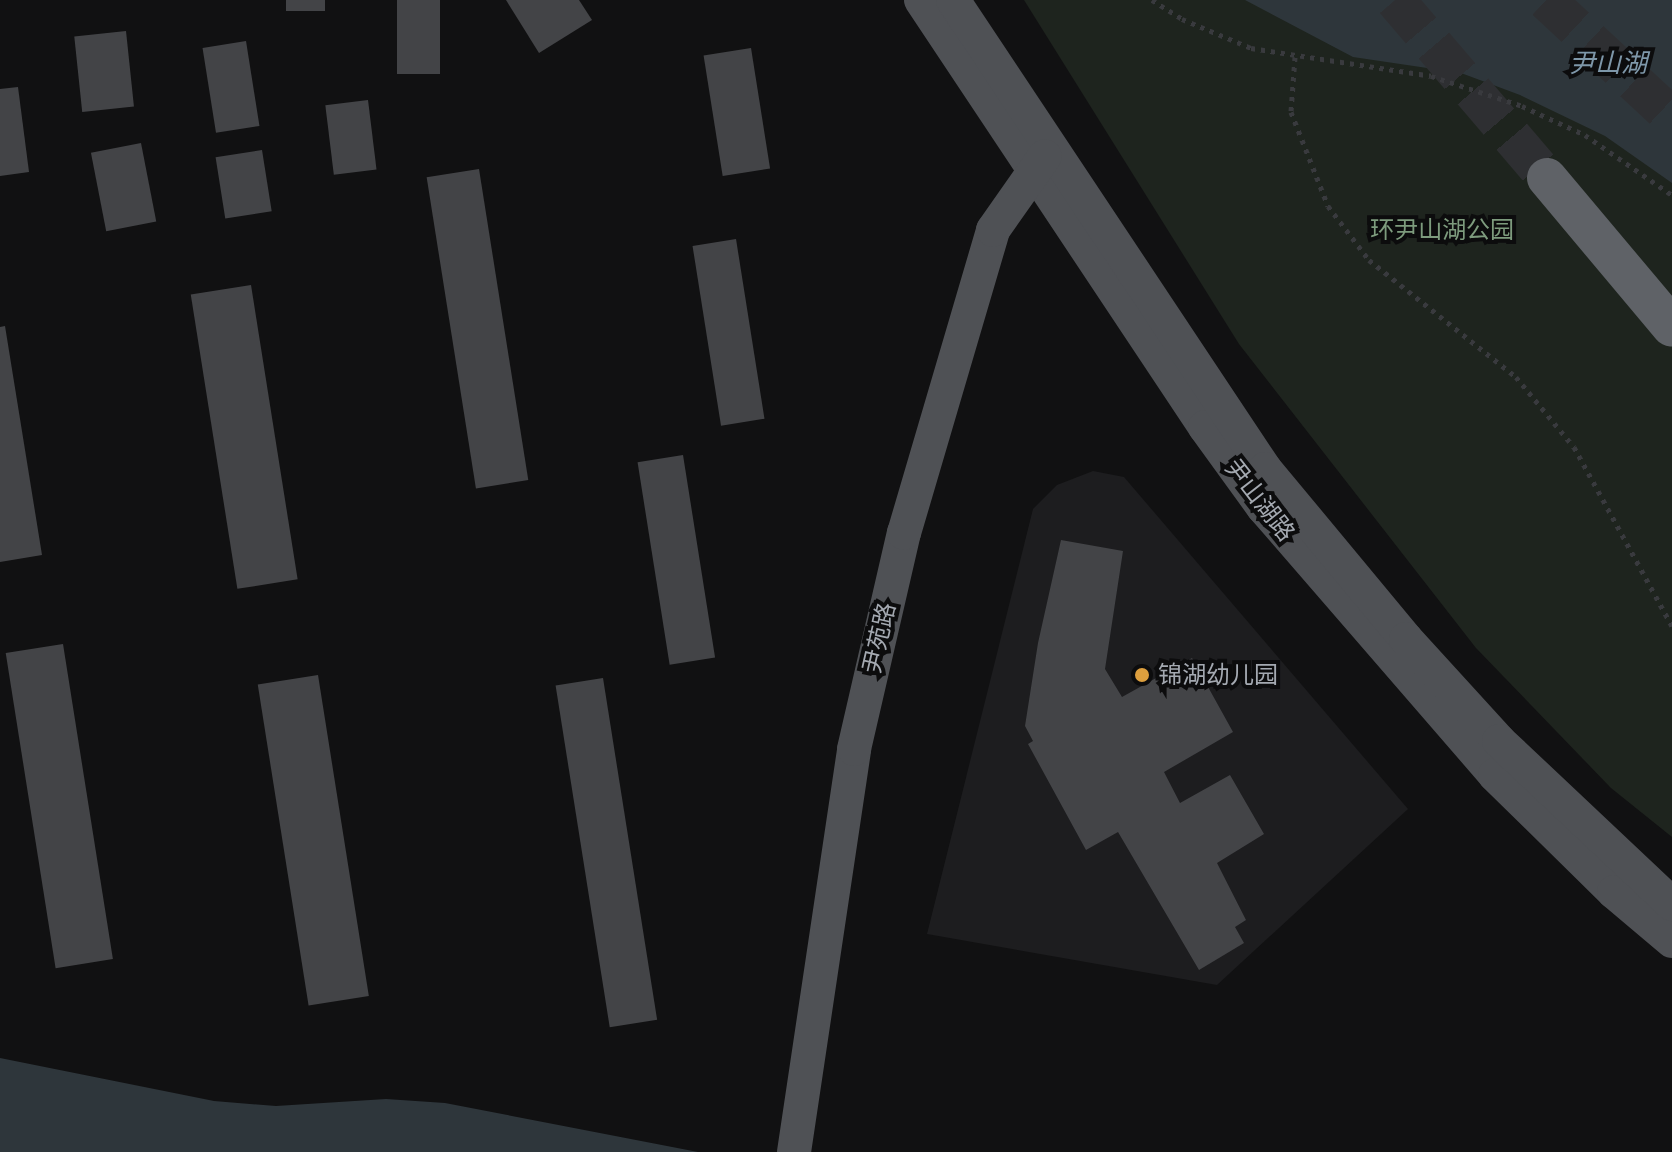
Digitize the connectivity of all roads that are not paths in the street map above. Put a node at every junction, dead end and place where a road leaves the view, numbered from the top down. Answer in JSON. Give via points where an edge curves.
{"nodes":[{"id":1,"x":921,"y":0,"type":"edge"},
{"id":2,"x":953,"y":0,"type":"edge"},
{"id":3,"x":1041,"y":161,"type":"junction"},
{"id":4,"x":1547,"y":178,"type":"tunnel mouth"},
{"id":5,"x":1672,"y":327,"type":"edge"},
{"id":6,"x":1672,"y":904,"type":"edge"},
{"id":7,"x":1672,"y":941,"type":"edge"},
{"id":8,"x":794,"y":1152,"type":"edge"}],
"edges":[{"from":1,"to":3,"type":"main road","name":"尹山湖路"},
{"from":2,"to":3,"type":"main road","name":"尹山湖路"},
{"from":3,"to":6,"type":"main road","name":"尹山湖路","via":[[1265,469],[1328,547],[1499,741]]},
{"from":3,"to":7,"type":"main road","name":"尹山湖路","via":[[1205,427],[1289,539],[1495,775]]},
{"from":3,"to":8,"type":"main road","name":"尹苑路","via":[[993,230],[904,533],[854,749]]},
{"from":4,"to":5,"type":"highway"}]}
